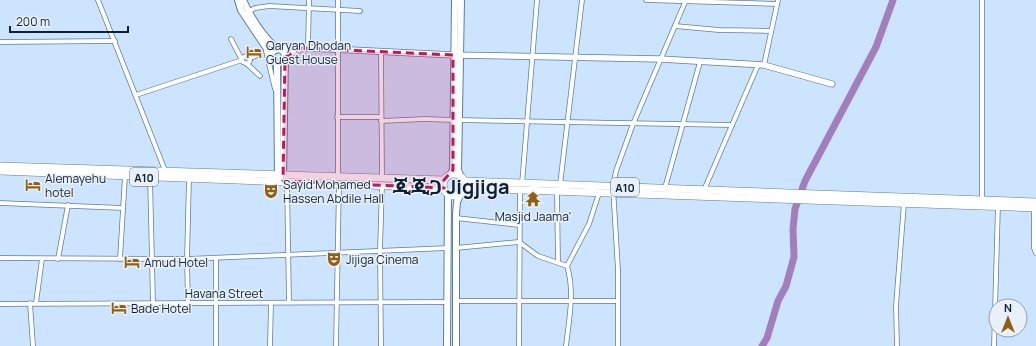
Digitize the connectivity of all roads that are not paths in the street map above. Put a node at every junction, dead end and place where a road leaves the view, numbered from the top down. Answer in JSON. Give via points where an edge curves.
{"nodes":[{"id":1,"x":98,"y":0,"type":"edge"},
{"id":2,"x":238,"y":0,"type":"edge"},
{"id":3,"x":243,"y":0,"type":"edge"},
{"id":4,"x":309,"y":0,"type":"edge"},
{"id":5,"x":338,"y":0,"type":"edge"},
{"id":6,"x":455,"y":0,"type":"edge"},
{"id":7,"x":460,"y":0,"type":"edge"},
{"id":8,"x":537,"y":0,"type":"edge"},
{"id":9,"x":582,"y":0,"type":"edge"},
{"id":10,"x":646,"y":0,"type":"edge"},
{"id":11,"x":982,"y":0,"type":"edge"},
{"id":12,"x":686,"y":1,"type":"edge"},
{"id":13,"x":777,"y":2,"type":"edge"},
{"id":14,"x":338,"y":8,"type":"junction"},
{"id":15,"x":309,"y":9,"type":"junction"},
{"id":16,"x":360,"y":11,"type":"dead end"},
{"id":17,"x":248,"y":12,"type":"junction"},
{"id":18,"x":675,"y":26,"type":"junction"},
{"id":19,"x":771,"y":31,"type":"junction"},
{"id":20,"x":231,"y":39,"type":"dead end"},
{"id":21,"x":0,"y":42,"type":"edge"},
{"id":22,"x":115,"y":42,"type":"junction"},
{"id":23,"x":264,"y":47,"type":"junction"},
{"id":24,"x":305,"y":48,"type":"junction"},
{"id":25,"x":278,"y":49,"type":"junction"},
{"id":26,"x":338,"y":50,"type":"junction"},
{"id":27,"x":381,"y":51,"type":"junction"},
{"id":28,"x":258,"y":55,"type":"dead end"},
{"id":29,"x":271,"y":55,"type":"junction"},
{"id":30,"x":456,"y":55,"type":"junction"},
{"id":31,"x":532,"y":56,"type":"junction"},
{"id":32,"x":575,"y":57,"type":"junction"},
{"id":33,"x":250,"y":58,"type":"junction"},
{"id":34,"x":242,"y":59,"type":"junction"},
{"id":35,"x":284,"y":59,"type":"junction"},
{"id":36,"x":660,"y":59,"type":"junction"},
{"id":37,"x":700,"y":62,"type":"junction"},
{"id":38,"x":277,"y":63,"type":"junction"},
{"id":39,"x":247,"y":64,"type":"junction"},
{"id":40,"x":761,"y":65,"type":"junction"},
{"id":41,"x":260,"y":76,"type":"dead end"},
{"id":42,"x":832,"y":84,"type":"dead end"},
{"id":43,"x":136,"y":95,"type":"junction"},
{"id":44,"x":279,"y":97,"type":"junction"},
{"id":45,"x":337,"y":117,"type":"junction"},
{"id":46,"x":380,"y":119,"type":"junction"},
{"id":47,"x":455,"y":120,"type":"junction"},
{"id":48,"x":527,"y":121,"type":"junction"},
{"id":49,"x":568,"y":121,"type":"junction"},
{"id":50,"x":684,"y":122,"type":"junction"},
{"id":51,"x":633,"y":124,"type":"junction"},
{"id":52,"x":732,"y":125,"type":"junction"},
{"id":53,"x":0,"y":166,"type":"edge"},
{"id":54,"x":0,"y":171,"type":"edge"},
{"id":55,"x":167,"y":174,"type":"junction"},
{"id":56,"x":125,"y":176,"type":"junction"},
{"id":57,"x":150,"y":177,"type":"junction"},
{"id":58,"x":189,"y":178,"type":"junction"},
{"id":59,"x":282,"y":179,"type":"junction"},
{"id":60,"x":338,"y":180,"type":"junction"},
{"id":61,"x":382,"y":182,"type":"junction"},
{"id":62,"x":446,"y":184,"type":"junction"},
{"id":63,"x":462,"y":185,"type":"junction"},
{"id":64,"x":521,"y":187,"type":"junction"},
{"id":65,"x":559,"y":188,"type":"junction"},
{"id":66,"x":665,"y":189,"type":"junction"},
{"id":67,"x":613,"y":190,"type":"junction"},
{"id":68,"x":704,"y":190,"type":"junction"},
{"id":69,"x":599,"y":192,"type":"junction"},
{"id":70,"x":780,"y":196,"type":"junction"},
{"id":71,"x":810,"y":197,"type":"junction"},
{"id":72,"x":982,"y":200,"type":"junction"},
{"id":73,"x":0,"y":203,"type":"edge"},
{"id":74,"x":904,"y":203,"type":"junction"},
{"id":75,"x":998,"y":204,"type":"junction"},
{"id":76,"x":68,"y":205,"type":"junction"},
{"id":77,"x":1035,"y":206,"type":"edge"},
{"id":78,"x":123,"y":208,"type":"junction"},
{"id":79,"x":456,"y":218,"type":"junction"},
{"id":80,"x":519,"y":225,"type":"junction"},
{"id":81,"x":519,"y":242,"type":"junction"},
{"id":82,"x":448,"y":248,"type":"junction"},
{"id":83,"x":456,"y":248,"type":"junction"},
{"id":84,"x":380,"y":250,"type":"junction"},
{"id":85,"x":337,"y":253,"type":"junction"},
{"id":86,"x":1036,"y":253,"type":"edge"},
{"id":87,"x":287,"y":255,"type":"junction"},
{"id":88,"x":0,"y":258,"type":"edge"},
{"id":89,"x":216,"y":258,"type":"junction"},
{"id":90,"x":42,"y":259,"type":"junction"},
{"id":91,"x":58,"y":259,"type":"junction"},
{"id":92,"x":120,"y":259,"type":"junction"},
{"id":93,"x":152,"y":259,"type":"junction"},
{"id":94,"x":187,"y":259,"type":"junction"},
{"id":95,"x":558,"y":262,"type":"junction"},
{"id":96,"x":567,"y":266,"type":"junction"},
{"id":97,"x":457,"y":301,"type":"junction"},
{"id":98,"x":519,"y":301,"type":"junction"},
{"id":99,"x":571,"y":301,"type":"junction"},
{"id":100,"x":618,"y":301,"type":"junction"},
{"id":101,"x":218,"y":302,"type":"junction"},
{"id":102,"x":289,"y":302,"type":"junction"},
{"id":103,"x":337,"y":302,"type":"junction"},
{"id":104,"x":381,"y":302,"type":"junction"},
{"id":105,"x":448,"y":302,"type":"junction"},
{"id":106,"x":30,"y":303,"type":"junction"},
{"id":107,"x":36,"y":303,"type":"junction"},
{"id":108,"x":153,"y":303,"type":"junction"},
{"id":109,"x":188,"y":303,"type":"junction"},
{"id":110,"x":271,"y":303,"type":"junction"},
{"id":111,"x":0,"y":304,"type":"edge"},
{"id":112,"x":33,"y":346,"type":"edge"},
{"id":113,"x":216,"y":346,"type":"edge"},
{"id":114,"x":270,"y":346,"type":"edge"},
{"id":115,"x":336,"y":346,"type":"edge"},
{"id":116,"x":381,"y":346,"type":"edge"},
{"id":117,"x":447,"y":346,"type":"edge"},
{"id":118,"x":456,"y":346,"type":"edge"},
{"id":119,"x":519,"y":346,"type":"edge"},
{"id":120,"x":566,"y":346,"type":"edge"},
{"id":121,"x":618,"y":346,"type":"edge"},
{"id":122,"x":897,"y":346,"type":"edge"},
{"id":123,"x":994,"y":346,"type":"edge"}],
"edges":[{"from":1,"to":22,"type":"street"},
{"from":2,"to":23,"type":"main road","via":[[241,10]]},
{"from":3,"to":17,"type":"main road"},
{"from":4,"to":15,"type":"street"},
{"from":5,"to":14,"type":"street"},
{"from":6,"to":30,"type":"main road"},
{"from":7,"to":30,"type":"main road"},
{"from":8,"to":31,"type":"street"},
{"from":9,"to":32,"type":"street"},
{"from":10,"to":12,"type":"street"},
{"from":11,"to":72,"type":"street"},
{"from":12,"to":13,"type":"street"},
{"from":12,"to":18,"type":"street"},
{"from":13,"to":19,"type":"street"},
{"from":14,"to":15,"type":"street"},
{"from":14,"to":16,"type":"street"},
{"from":14,"to":26,"type":"street"},
{"from":15,"to":17,"type":"street","via":[[269,6]]},
{"from":15,"to":24,"type":"street"},
{"from":17,"to":25,"type":"main road","via":[[265,37]]},
{"from":18,"to":19,"type":"street"},
{"from":18,"to":36,"type":"street"},
{"from":19,"to":40,"type":"street"},
{"from":20,"to":34,"type":"street"},
{"from":21,"to":22,"type":"street"},
{"from":22,"to":43,"type":"street"},
{"from":23,"to":29,"type":"main road"},
{"from":23,"to":44,"type":"street"},
{"from":24,"to":25,"type":"street"},
{"from":24,"to":26,"type":"street"},
{"from":24,"to":35,"type":"street"},
{"from":25,"to":29,"type":"main road"},
{"from":25,"to":35,"type":"main road","via":[[283,51]]},
{"from":26,"to":27,"type":"street"},
{"from":26,"to":45,"type":"street"},
{"from":27,"to":30,"type":"street"},
{"from":27,"to":46,"type":"street"},
{"from":28,"to":33,"type":"street"},
{"from":29,"to":38,"type":"main road","via":[[273,62]]},
{"from":30,"to":31,"type":"street"},
{"from":30,"to":47,"type":"main road"},
{"from":31,"to":32,"type":"street"},
{"from":31,"to":48,"type":"street"},
{"from":32,"to":36,"type":"street"},
{"from":32,"to":49,"type":"street"},
{"from":33,"to":34,"type":"street","via":[[245,55]]},
{"from":33,"to":39,"type":"street"},
{"from":34,"to":39,"type":"street"},
{"from":34,"to":43,"type":"street"},
{"from":35,"to":38,"type":"main road"},
{"from":35,"to":59,"type":"main road"},
{"from":36,"to":37,"type":"street"},
{"from":36,"to":51,"type":"street"},
{"from":37,"to":40,"type":"street"},
{"from":37,"to":50,"type":"street"},
{"from":38,"to":44,"type":"main road"},
{"from":39,"to":41,"type":"street"},
{"from":40,"to":42,"type":"street"},
{"from":40,"to":52,"type":"street"},
{"from":43,"to":55,"type":"street"},
{"from":44,"to":59,"type":"main road"},
{"from":45,"to":46,"type":"street"},
{"from":45,"to":60,"type":"street"},
{"from":46,"to":47,"type":"street"},
{"from":46,"to":61,"type":"street"},
{"from":47,"to":48,"type":"street"},
{"from":47,"to":62,"type":"main road","via":[[453,170]]},
{"from":47,"to":63,"type":"main road","via":[[458,170]]},
{"from":48,"to":49,"type":"street"},
{"from":48,"to":64,"type":"street"},
{"from":49,"to":51,"type":"street"},
{"from":49,"to":65,"type":"street"},
{"from":50,"to":51,"type":"street"},
{"from":50,"to":52,"type":"street"},
{"from":50,"to":66,"type":"street"},
{"from":51,"to":67,"type":"street","via":[[616,171]]},
{"from":52,"to":68,"type":"street"},
{"from":53,"to":55,"type":"highway","number":"A10"},
{"from":54,"to":56,"type":"highway","number":"A10"},
{"from":55,"to":57,"type":"highway","number":"A10"},
{"from":55,"to":58,"type":"highway","number":"A10"},
{"from":55,"to":59,"type":"highway","number":"A10"},
{"from":56,"to":57,"type":"highway","number":"A10"},
{"from":56,"to":78,"type":"street"},
{"from":57,"to":93,"type":"street"},
{"from":58,"to":59,"type":"highway","number":"A10"},
{"from":58,"to":94,"type":"street"},
{"from":59,"to":60,"type":"highway","number":"A10"},
{"from":59,"to":87,"type":"street"},
{"from":60,"to":61,"type":"highway","number":"A10"},
{"from":60,"to":85,"type":"street"},
{"from":61,"to":62,"type":"highway","number":"A10"},
{"from":61,"to":84,"type":"street"},
{"from":62,"to":63,"type":"highway","number":"A10","via":[[457,175]]},
{"from":62,"to":63,"type":"highway","number":"A10","via":[[455,195]]},
{"from":62,"to":82,"type":"main road"},
{"from":63,"to":64,"type":"highway","number":"A10"},
{"from":63,"to":79,"type":"main road"},
{"from":64,"to":65,"type":"highway","number":"A10"},
{"from":64,"to":80,"type":"street"},
{"from":65,"to":67,"type":"highway","number":"A10"},
{"from":65,"to":69,"type":"highway","number":"A10"},
{"from":65,"to":95,"type":"street"},
{"from":66,"to":67,"type":"highway","number":"A10"},
{"from":66,"to":68,"type":"highway","number":"A10"},
{"from":67,"to":69,"type":"highway","number":"A10"},
{"from":67,"to":70,"type":"highway","number":"A10"},
{"from":67,"to":100,"type":"street"},
{"from":68,"to":70,"type":"highway","number":"A10"},
{"from":69,"to":96,"type":"street","via":[[589,224]]},
{"from":70,"to":71,"type":"highway","number":"A10"},
{"from":71,"to":72,"type":"highway","number":"A10"},
{"from":71,"to":74,"type":"highway","number":"A10"},
{"from":72,"to":75,"type":"highway","number":"A10"},
{"from":73,"to":76,"type":"street"},
{"from":74,"to":75,"type":"highway","number":"A10"},
{"from":74,"to":122,"type":"street","via":[[896,306]]},
{"from":75,"to":77,"type":"highway","number":"A10"},
{"from":75,"to":123,"type":"street"},
{"from":76,"to":78,"type":"street"},
{"from":76,"to":91,"type":"street"},
{"from":77,"to":86,"type":"street"},
{"from":78,"to":92,"type":"street"},
{"from":79,"to":80,"type":"street"},
{"from":79,"to":83,"type":"main road"},
{"from":80,"to":81,"type":"street"},
{"from":81,"to":83,"type":"street"},
{"from":81,"to":95,"type":"street","via":[[534,254]]},
{"from":81,"to":98,"type":"street"},
{"from":82,"to":84,"type":"street"},
{"from":82,"to":105,"type":"main road"},
{"from":83,"to":97,"type":"main road"},
{"from":84,"to":85,"type":"street"},
{"from":84,"to":104,"type":"street"},
{"from":85,"to":87,"type":"street"},
{"from":85,"to":103,"type":"street"},
{"from":87,"to":89,"type":"street"},
{"from":87,"to":102,"type":"street"},
{"from":88,"to":90,"type":"street"},
{"from":89,"to":94,"type":"street"},
{"from":89,"to":101,"type":"street"},
{"from":90,"to":91,"type":"street"},
{"from":90,"to":107,"type":"street"},
{"from":91,"to":92,"type":"street"},
{"from":92,"to":93,"type":"street"},
{"from":93,"to":94,"type":"street"},
{"from":93,"to":108,"type":"street"},
{"from":94,"to":109,"type":"street"},
{"from":95,"to":96,"type":"street"},
{"from":96,"to":99,"type":"street","via":[[571,279]]},
{"from":97,"to":98,"type":"street"},
{"from":97,"to":118,"type":"main road"},
{"from":98,"to":99,"type":"street"},
{"from":98,"to":119,"type":"street"},
{"from":99,"to":100,"type":"street"},
{"from":99,"to":120,"type":"street"},
{"from":100,"to":121,"type":"street"},
{"from":101,"to":109,"type":"street","name":"Havana Street"},
{"from":101,"to":110,"type":"street","name":"Havana Street"},
{"from":101,"to":113,"type":"street"},
{"from":102,"to":103,"type":"street","name":"Havana Street"},
{"from":102,"to":110,"type":"street","name":"Havana Street"},
{"from":103,"to":104,"type":"street","name":"Havana Street"},
{"from":103,"to":115,"type":"street"},
{"from":104,"to":105,"type":"street","name":"Havana Street"},
{"from":104,"to":116,"type":"street"},
{"from":105,"to":117,"type":"main road"},
{"from":106,"to":107,"type":"street","name":"Havana Street"},
{"from":106,"to":111,"type":"street","name":"Havana Street"},
{"from":106,"to":112,"type":"street"},
{"from":107,"to":108,"type":"street","name":"Havana Street"},
{"from":108,"to":109,"type":"street","name":"Havana Street"},
{"from":110,"to":114,"type":"street"}]}
